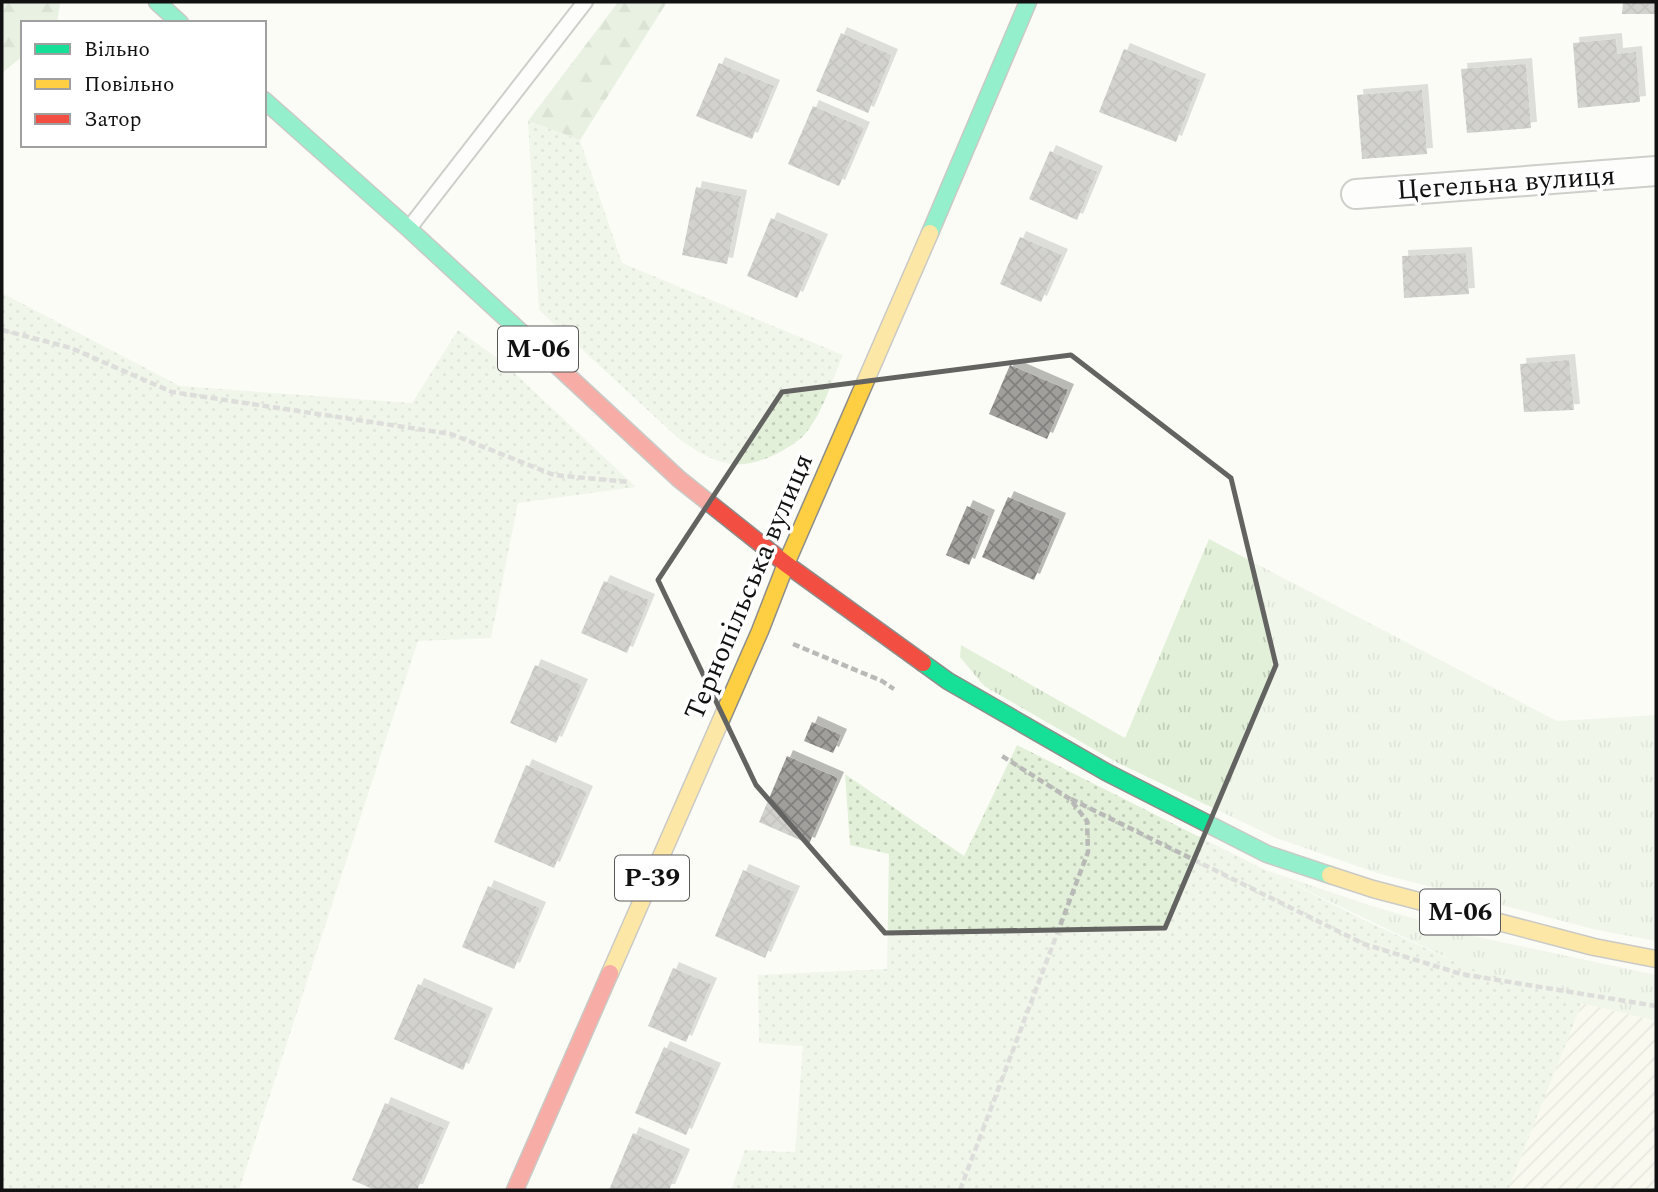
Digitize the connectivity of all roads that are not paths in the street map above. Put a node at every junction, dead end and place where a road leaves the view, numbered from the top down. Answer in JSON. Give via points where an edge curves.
{"nodes":[{"id":1,"x":157,"y":2,"type":"edge"},
{"id":2,"x":585,"y":2,"type":"edge"},
{"id":3,"x":1027,"y":2,"type":"edge"},
{"id":4,"x":178,"y":21,"type":"edge"},
{"id":5,"x":266,"y":102,"type":"edge"},
{"id":6,"x":1656,"y":171,"type":"edge"},
{"id":7,"x":1356,"y":194,"type":"dead end"},
{"id":8,"x":409,"y":229,"type":"junction"},
{"id":9,"x":786,"y":564,"type":"junction"},
{"id":10,"x":1656,"y":958,"type":"edge"},
{"id":11,"x":515,"y":1190,"type":"edge"}],
"edges":[{"from":1,"to":4,"type":"main road"},
{"from":2,"to":8,"type":"lane"},
{"from":3,"to":9,"type":"main road","name":"Тернопільська вулиця"},
{"from":5,"to":8,"type":"main road","number":"М-06"},
{"from":6,"to":7,"type":"street","name":"Цегельна вулиця"},
{"from":8,"to":9,"type":"main road","number":"М-06","via":[[679,479]]},
{"from":9,"to":10,"type":"main road","number":"М-06","via":[[948,681],[1106,772],[1267,854],[1413,899],[1594,947]]},
{"from":9,"to":11,"type":"main road","name":"Тернопільська вулиця","number":"Р-39"}]}
